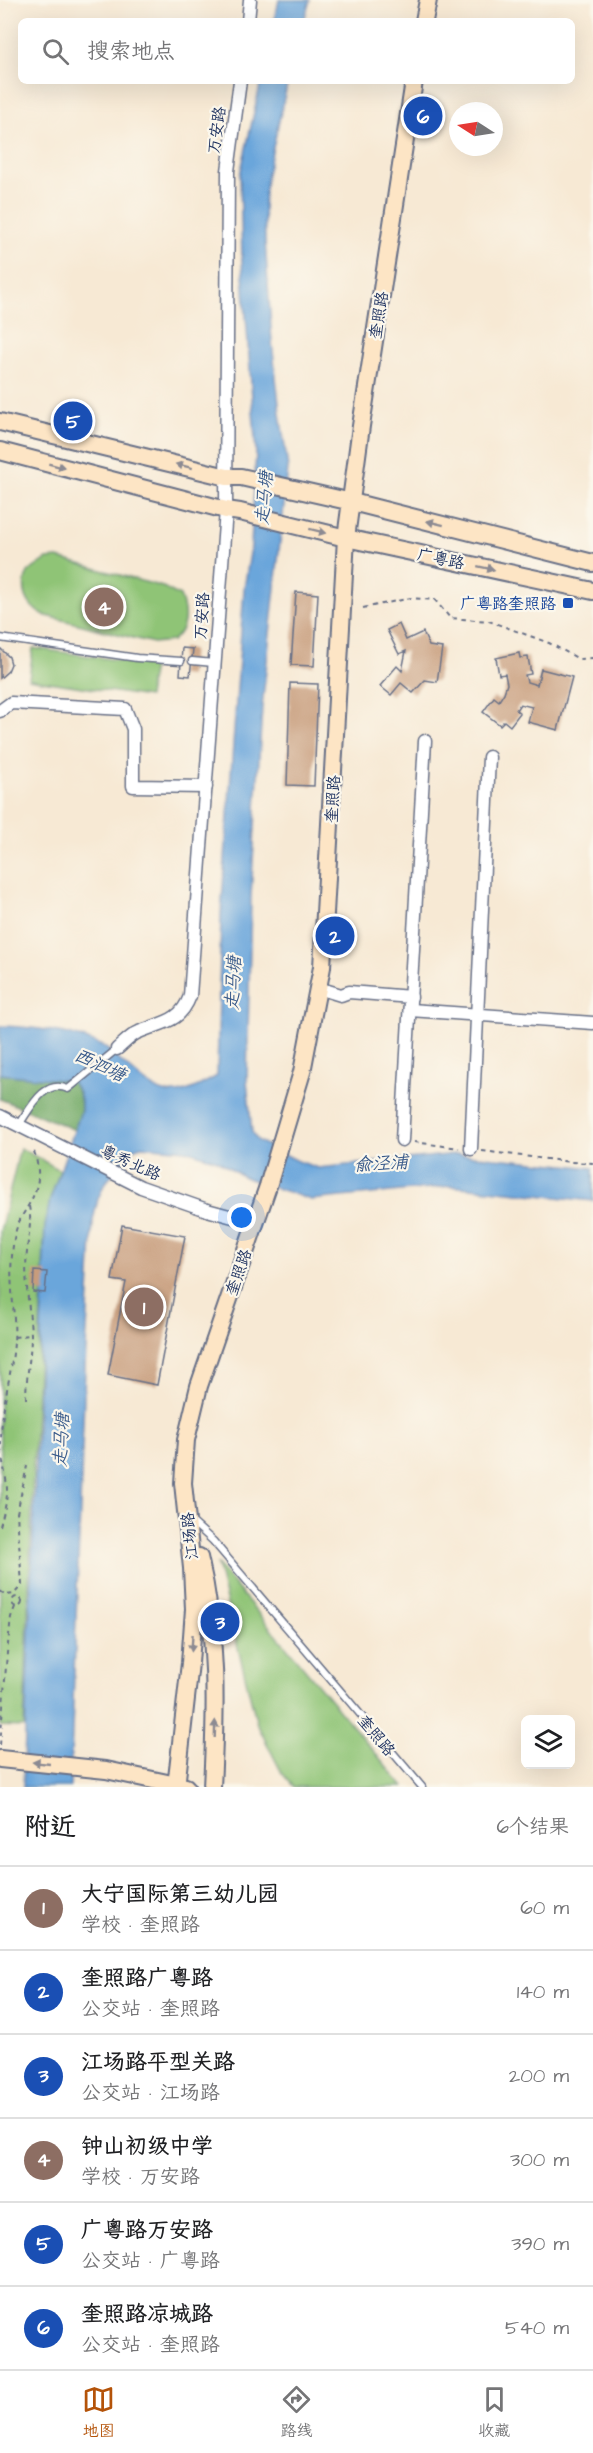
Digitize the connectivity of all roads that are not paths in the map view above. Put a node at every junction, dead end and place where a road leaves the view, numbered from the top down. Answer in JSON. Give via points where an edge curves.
{"nodes":[{"id":1,"x":250,"y":0,"type":"edge"},
{"id":2,"x":428,"y":0,"type":"edge"},
{"id":3,"x":248,"y":18,"type":"edge"},
{"id":4,"x":425,"y":18,"type":"edge"},
{"id":5,"x":240,"y":84,"type":"edge"},
{"id":6,"x":414,"y":84,"type":"edge"},
{"id":7,"x":0,"y":422,"type":"edge"},
{"id":8,"x":0,"y":451,"type":"edge"},
{"id":9,"x":234,"y":477,"type":"junction"},
{"id":10,"x":352,"y":502,"type":"junction"},
{"id":11,"x":233,"y":511,"type":"junction"},
{"id":12,"x":346,"y":538,"type":"junction"},
{"id":13,"x":593,"y":563,"type":"edge"},
{"id":14,"x":593,"y":591,"type":"edge"},
{"id":15,"x":0,"y":638,"type":"edge"},
{"id":16,"x":181,"y":661,"type":"dead end"},
{"id":17,"x":192,"y":661,"type":"dead end"},
{"id":18,"x":214,"y":663,"type":"junction"},
{"id":19,"x":0,"y":711,"type":"edge"},
{"id":20,"x":425,"y":741,"type":"dead end"},
{"id":21,"x":489,"y":758,"type":"dead end"},
{"id":22,"x":206,"y":788,"type":"junction"},
{"id":23,"x":318,"y":988,"type":"junction"},
{"id":24,"x":410,"y":1003,"type":"junction"},
{"id":25,"x":478,"y":1015,"type":"junction"},
{"id":26,"x":593,"y":1023,"type":"edge"},
{"id":27,"x":117,"y":1049,"type":"joint"},
{"id":28,"x":0,"y":1116,"type":"edge"},
{"id":29,"x":22,"y":1127,"type":"junction"},
{"id":30,"x":402,"y":1140,"type":"road end"},
{"id":31,"x":471,"y":1149,"type":"road end"},
{"id":32,"x":255,"y":1223,"type":"junction"},
{"id":33,"x":186,"y":1501,"type":"junction"},
{"id":34,"x":190,"y":1520,"type":"junction"},
{"id":35,"x":2,"y":1755,"type":"edge"},
{"id":36,"x":179,"y":1786,"type":"edge"},
{"id":37,"x":212,"y":1787,"type":"edge"},
{"id":38,"x":422,"y":1787,"type":"edge"}],
"edges":[{"from":1,"to":3,"type":"street"},
{"from":2,"to":4,"type":"main road"},
{"from":5,"to":9,"type":"street","name":"万安路","via":[[228,171]]},
{"from":6,"to":10,"type":"main road","name":"奎照路"},
{"from":9,"to":7,"type":"main road","one_way":true},
{"from":8,"to":11,"type":"main road","one_way":true},
{"from":9,"to":10,"type":"main road","name":"广粤路"},
{"from":9,"to":11,"type":"street","name":"万安路"},
{"from":10,"to":12,"type":"main road","name":"奎照路"},
{"from":13,"to":10,"type":"main road","name":"广粤路","one_way":true},
{"from":11,"to":12,"type":"main road","name":"广粤路","one_way":true},
{"from":11,"to":18,"type":"street","name":"万安路"},
{"from":12,"to":14,"type":"main road","name":"广粤路","one_way":true},
{"from":12,"to":23,"type":"main road","name":"奎照路"},
{"from":15,"to":16,"type":"lane"},
{"from":17,"to":18,"type":"lane"},
{"from":18,"to":22,"type":"street","name":"万安路"},
{"from":19,"to":22,"type":"street","via":[[11,703],[125,710],[134,729],[133,786]]},
{"from":20,"to":24,"type":"street"},
{"from":21,"to":25,"type":"street"},
{"from":22,"to":27,"type":"street","name":"万安路","via":[[186,1008],[158,1026],[137,1032]]},
{"from":23,"to":24,"type":"street","via":[[341,995],[349,992]]},
{"from":23,"to":32,"type":"main road","name":"奎照路","via":[[302,1072]]},
{"from":24,"to":25,"type":"street"},
{"from":24,"to":30,"type":"street"},
{"from":25,"to":26,"type":"street"},
{"from":25,"to":31,"type":"street"},
{"from":27,"to":29,"type":"lane","name":"万安路","via":[[68,1089],[47,1089]]},
{"from":28,"to":29,"type":"street","name":"粤秀北路"},
{"from":29,"to":32,"type":"street","name":"粤秀北路","via":[[121,1179]]},
{"from":32,"to":33,"type":"main road","name":"奎照路","via":[[191,1415],[184,1463]]},
{"from":33,"to":34,"type":"main road","name":"江场路"},
{"from":33,"to":36,"type":"main road","name":"江场路","one_way":true,"via":[[194,1609]]},
{"from":37,"to":34,"type":"main road","name":"江场路","one_way":true,"via":[[216,1667],[213,1624]]},
{"from":34,"to":38,"type":"lane","name":"奎照路","via":[[213,1541]]},
{"from":36,"to":35,"type":"main road","one_way":true}]}
